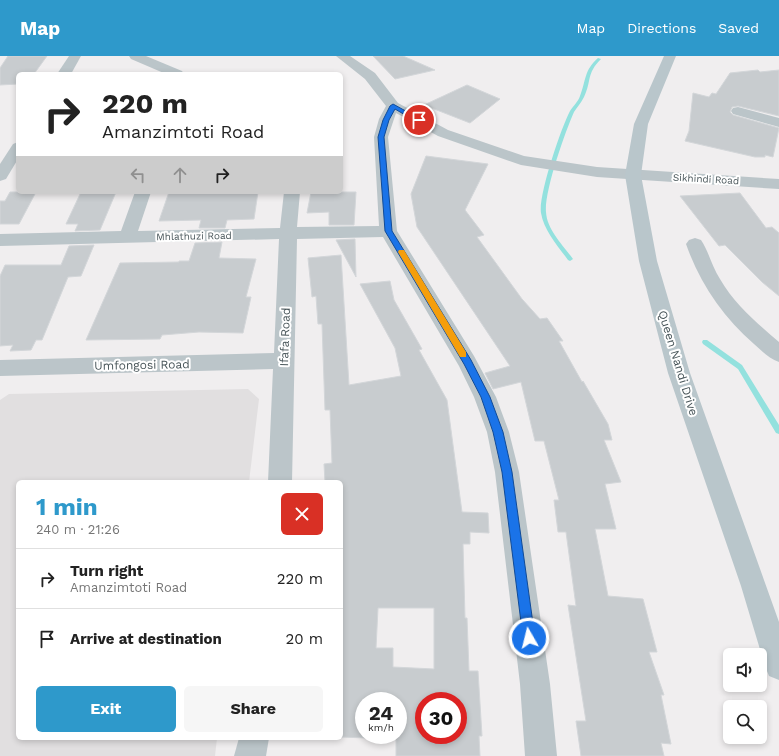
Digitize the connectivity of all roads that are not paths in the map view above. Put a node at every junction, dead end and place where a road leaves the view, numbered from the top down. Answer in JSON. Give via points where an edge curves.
{"nodes":[{"id":1,"x":75,"y":56,"type":"edge"},
{"id":2,"x":135,"y":56,"type":"edge"},
{"id":3,"x":342,"y":56,"type":"edge"},
{"id":4,"x":670,"y":56,"type":"edge"},
{"id":5,"x":65,"y":72,"type":"edge"},
{"id":6,"x":172,"y":72,"type":"edge"},
{"id":7,"x":393,"y":106,"type":"junction"},
{"id":8,"x":738,"y":111,"type":"dead end"},
{"id":9,"x":779,"y":123,"type":"edge"},
{"id":10,"x":16,"y":150,"type":"edge"},
{"id":11,"x":633,"y":175,"type":"junction"},
{"id":12,"x":0,"y":176,"type":"edge"},
{"id":13,"x":779,"y":184,"type":"edge"},
{"id":14,"x":142,"y":194,"type":"edge"},
{"id":15,"x":292,"y":194,"type":"edge"},
{"id":16,"x":388,"y":231,"type":"junction"},
{"id":17,"x":288,"y":235,"type":"junction"},
{"id":18,"x":127,"y":238,"type":"junction"},
{"id":19,"x":0,"y":240,"type":"edge"},
{"id":20,"x":696,"y":244,"type":"dead end"},
{"id":21,"x":779,"y":354,"type":"edge"},
{"id":22,"x":285,"y":361,"type":"junction"},
{"id":23,"x":0,"y":368,"type":"edge"},
{"id":24,"x":280,"y":480,"type":"edge"},
{"id":25,"x":779,"y":666,"type":"edge"},
{"id":26,"x":254,"y":740,"type":"edge"},
{"id":27,"x":250,"y":756,"type":"edge"},
{"id":28,"x":541,"y":756,"type":"edge"}],
"edges":[{"from":1,"to":5,"type":"street"},
{"from":2,"to":6,"type":"street"},
{"from":3,"to":7,"type":"street","via":[[370,76]]},
{"from":4,"to":11,"type":"main road","name":"Queen Nandi Drive","via":[[641,124]]},
{"from":7,"to":11,"type":"street","name":"Sikhindi Road","via":[[443,133],[501,154],[540,164]]},
{"from":7,"to":16,"type":"street","via":[[381,137]]},
{"from":8,"to":9,"type":"street"},
{"from":10,"to":12,"type":"street"},
{"from":11,"to":13,"type":"street","name":"Sikhindi Road"},
{"from":11,"to":25,"type":"main road","name":"Queen Nandi Drive","via":[[648,261],[679,374],[754,586]]},
{"from":14,"to":18,"type":"street"},
{"from":15,"to":17,"type":"street","name":"Ifafa Road"},
{"from":16,"to":17,"type":"street","name":"Mhlathuzi Road"},
{"from":16,"to":28,"type":"street","via":[[468,362],[498,432],[508,480],[535,684]]},
{"from":17,"to":18,"type":"street","name":"Mhlathuzi Road"},
{"from":17,"to":22,"type":"street","name":"Ifafa Road"},
{"from":18,"to":19,"type":"street","name":"Mhlathuzi Road"},
{"from":20,"to":21,"type":"street","via":[[702,264],[735,314]]},
{"from":22,"to":23,"type":"street","name":"Umfongosi Road"},
{"from":22,"to":24,"type":"street","name":"Ifafa Road"},
{"from":26,"to":27,"type":"street"}]}
